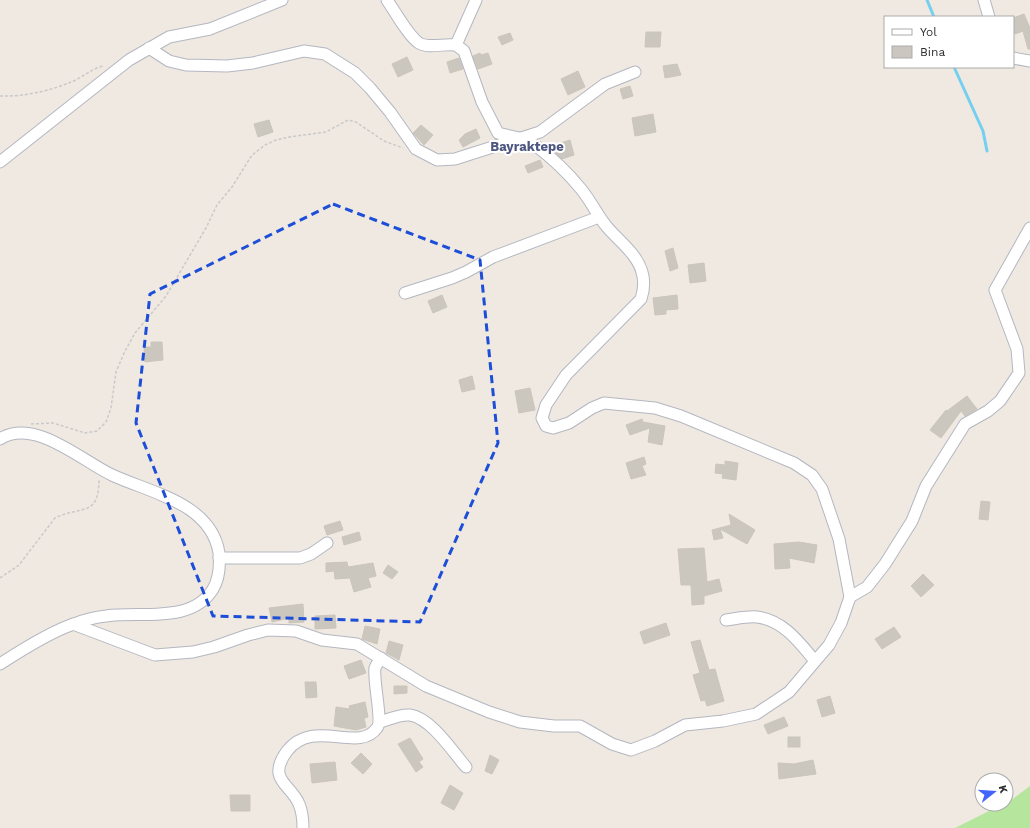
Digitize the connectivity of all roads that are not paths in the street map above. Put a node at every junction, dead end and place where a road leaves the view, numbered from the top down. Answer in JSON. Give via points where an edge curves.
{"nodes":[{"id":1,"x":282,"y":0,"type":"edge"},
{"id":2,"x":387,"y":0,"type":"edge"},
{"id":3,"x":476,"y":0,"type":"edge"},
{"id":4,"x":984,"y":0,"type":"edge"},
{"id":5,"x":989,"y":16,"type":"edge"},
{"id":6,"x":456,"y":45,"type":"junction"},
{"id":7,"x":149,"y":48,"type":"junction"},
{"id":8,"x":1014,"y":58,"type":"edge"},
{"id":9,"x":1030,"y":61,"type":"edge"},
{"id":10,"x":635,"y":72,"type":"dead end"},
{"id":11,"x":523,"y":139,"type":"junction"},
{"id":12,"x":0,"y":162,"type":"edge"},
{"id":13,"x":599,"y":217,"type":"junction"},
{"id":14,"x":1030,"y":228,"type":"edge"},
{"id":15,"x":404,"y":293,"type":"dead end"},
{"id":16,"x":0,"y":439,"type":"edge"},
{"id":17,"x":327,"y":543,"type":"dead end"},
{"id":18,"x":219,"y":558,"type":"junction"},
{"id":19,"x":850,"y":597,"type":"junction"},
{"id":20,"x":726,"y":620,"type":"dead end"},
{"id":21,"x":73,"y":624,"type":"junction"},
{"id":22,"x":381,"y":658,"type":"junction"},
{"id":23,"x":815,"y":661,"type":"junction"},
{"id":24,"x":0,"y":664,"type":"edge"},
{"id":25,"x":380,"y":722,"type":"junction"},
{"id":26,"x":466,"y":767,"type":"dead end"},
{"id":27,"x":303,"y":828,"type":"edge"}],
"edges":[{"from":1,"to":7,"type":"street","via":[[210,29],[169,37]]},
{"from":2,"to":6,"type":"street","via":[[406,29],[419,43]]},
{"from":3,"to":6,"type":"street"},
{"from":4,"to":5,"type":"street"},
{"from":6,"to":11,"type":"street","via":[[464,51],[482,102],[498,132]]},
{"from":7,"to":11,"type":"street","via":[[169,61],[186,66],[253,63],[304,51],[325,54],[355,73],[370,88],[416,149],[437,160],[455,159]]},
{"from":7,"to":12,"type":"street","via":[[120,66]]},
{"from":8,"to":9,"type":"street"},
{"from":10,"to":11,"type":"street","via":[[605,84],[540,132]]},
{"from":11,"to":13,"type":"street","via":[[534,144],[564,171],[582,190]]},
{"from":13,"to":15,"type":"street","via":[[493,257],[452,278]]},
{"from":13,"to":19,"type":"street","via":[[635,257],[645,287],[641,299],[588,351],[554,391],[542,418],[546,426],[553,428],[569,423],[604,403],[655,408],[682,416],[794,463],[812,475],[822,489],[839,539]]},
{"from":14,"to":19,"type":"street","via":[[995,290],[1017,349],[1019,373],[1000,401],[965,424],[926,486],[912,521],[885,564],[867,587]]},
{"from":16,"to":18,"type":"street","via":[[10,434],[24,433],[42,437],[64,446],[100,469],[170,499],[198,516],[214,536]]},
{"from":17,"to":18,"type":"street","via":[[300,558]]},
{"from":18,"to":21,"type":"street","via":[[214,587],[208,596],[189,609],[156,614],[106,616]]},
{"from":19,"to":23,"type":"street","via":[[829,646]]},
{"from":20,"to":23,"type":"street","via":[[757,617],[778,623],[795,637]]},
{"from":21,"to":22,"type":"street","via":[[155,655],[193,652],[268,630],[285,630],[322,640],[357,644]]},
{"from":21,"to":24,"type":"street"},
{"from":22,"to":23,"type":"street","via":[[426,686],[488,712],[520,722],[580,726],[612,744],[631,750],[685,725],[756,714],[789,692]]},
{"from":22,"to":25,"type":"street","via":[[376,667],[375,685]]},
{"from":25,"to":26,"type":"street","via":[[404,715],[421,719],[431,726]]},
{"from":25,"to":27,"type":"street","via":[[375,731],[364,738],[315,735],[295,744],[286,754],[280,766],[280,778],[299,804]]}]}
